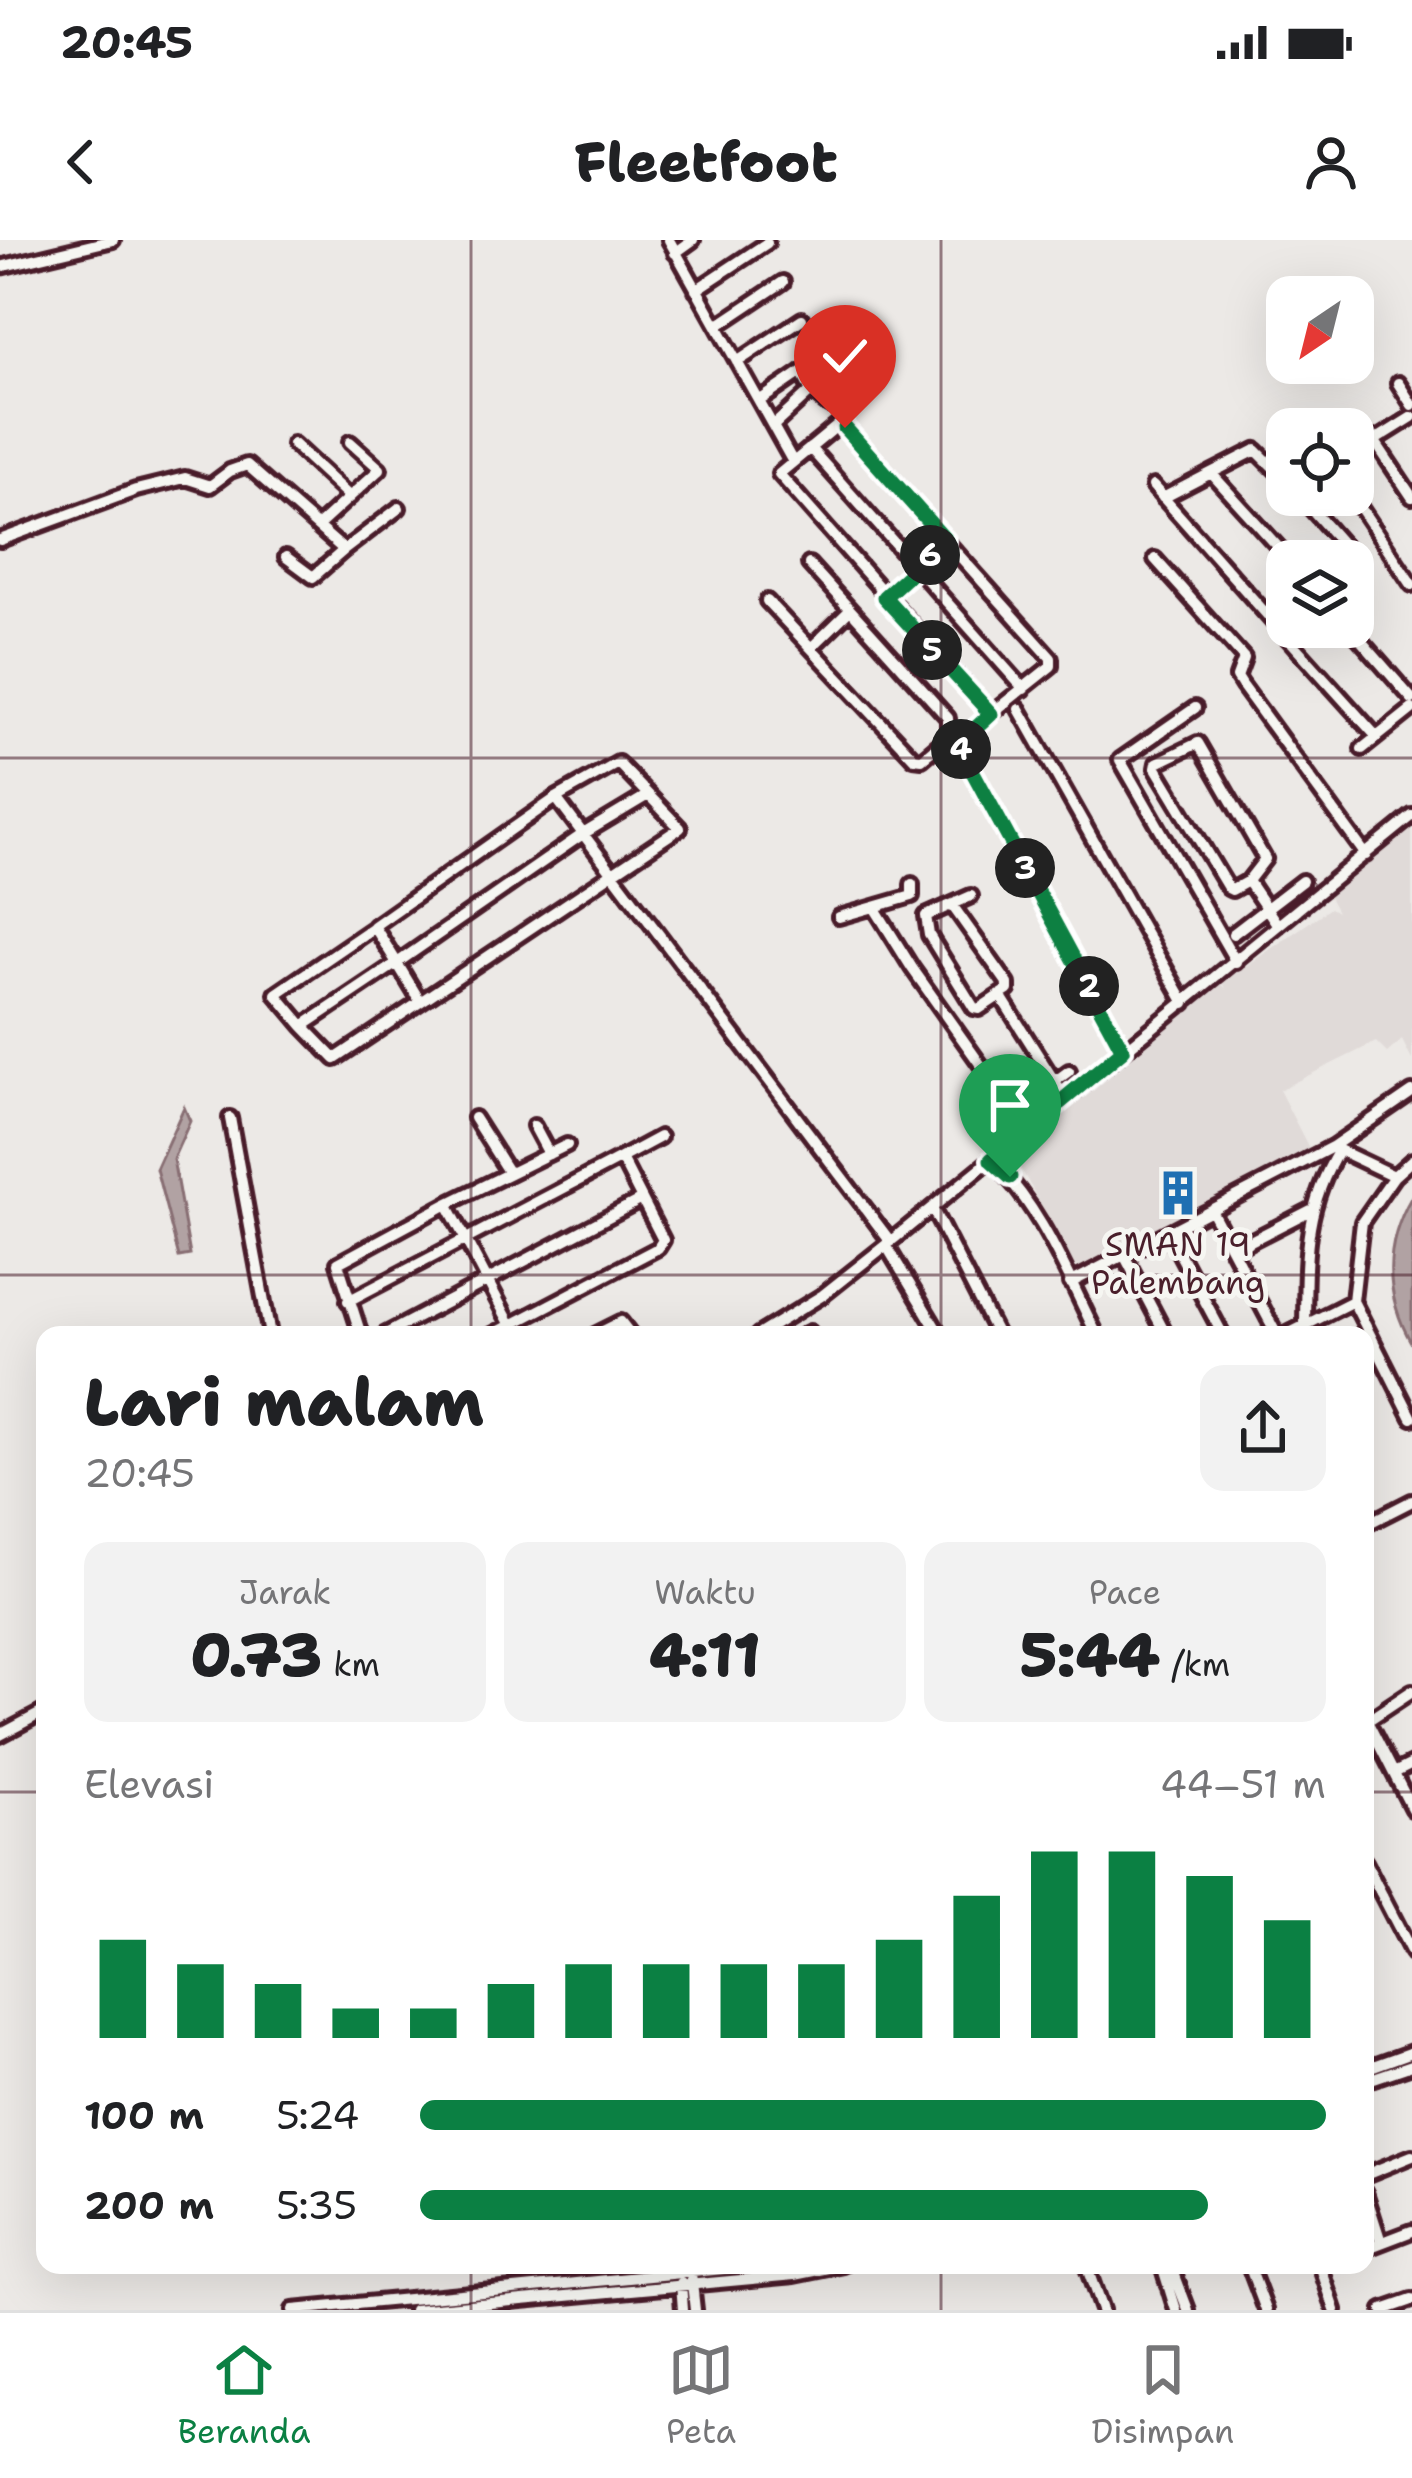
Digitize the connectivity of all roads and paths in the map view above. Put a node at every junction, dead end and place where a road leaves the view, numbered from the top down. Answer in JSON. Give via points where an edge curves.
{"nodes":[{"id":1,"x":113,"y":240,"type":"edge"},
{"id":2,"x":668,"y":240,"type":"edge"},
{"id":3,"x":693,"y":240,"type":"edge"},
{"id":4,"x":767,"y":243,"type":"edge"},
{"id":5,"x":675,"y":253,"type":"junction"},
{"id":6,"x":0,"y":267,"type":"edge"},
{"id":7,"x":783,"y":282,"type":"dead end"},
{"id":8,"x":696,"y":290,"type":"junction"},
{"id":9,"x":802,"y":319,"type":"dead end"},
{"id":10,"x":717,"y":326,"type":"junction"},
{"id":11,"x":827,"y":354,"type":"dead end"},
{"id":12,"x":737,"y":362,"type":"junction"},
{"id":13,"x":801,"y":373,"type":"junction"},
{"id":14,"x":1398,"y":383,"type":"dead end"},
{"id":15,"x":811,"y":391,"type":"junction"},
{"id":16,"x":844,"y":391,"type":"dead end"},
{"id":17,"x":1410,"y":398,"type":"edge"},
{"id":18,"x":759,"y":401,"type":"junction"},
{"id":19,"x":1412,"y":417,"type":"edge"},
{"id":20,"x":773,"y":426,"type":"junction"},
{"id":21,"x":1374,"y":440,"type":"joint"},
{"id":22,"x":350,"y":442,"type":"dead end"},
{"id":23,"x":293,"y":444,"type":"dead end"},
{"id":24,"x":810,"y":448,"type":"junction"},
{"id":25,"x":1266,"y":460,"type":"edge"},
{"id":26,"x":793,"y":462,"type":"junction"},
{"id":27,"x":1211,"y":473,"type":"junction"},
{"id":28,"x":1153,"y":486,"type":"dead end"},
{"id":29,"x":350,"y":497,"type":"junction"},
{"id":30,"x":1412,"y":497,"type":"edge"},
{"id":31,"x":1163,"y":498,"type":"junction"},
{"id":32,"x":399,"y":508,"type":"dead end"},
{"id":33,"x":1318,"y":516,"type":"edge"},
{"id":34,"x":1366,"y":516,"type":"edge"},
{"id":35,"x":318,"y":526,"type":"junction"},
{"id":36,"x":0,"y":540,"type":"edge"},
{"id":37,"x":1272,"y":540,"type":"edge"},
{"id":38,"x":1339,"y":540,"type":"edge"},
{"id":39,"x":946,"y":541,"type":"junction"},
{"id":40,"x":344,"y":550,"type":"junction"},
{"id":41,"x":286,"y":556,"type":"dead end"},
{"id":42,"x":1155,"y":559,"type":"dead end"},
{"id":43,"x":809,"y":564,"type":"dead end"},
{"id":44,"x":916,"y":568,"type":"junction"},
{"id":45,"x":1412,"y":585,"type":"edge"},
{"id":46,"x":884,"y":597,"type":"junction"},
{"id":47,"x":767,"y":601,"type":"dead end"},
{"id":48,"x":850,"y":610,"type":"junction"},
{"id":49,"x":1266,"y":614,"type":"edge"},
{"id":50,"x":812,"y":648,"type":"junction"},
{"id":51,"x":1297,"y":648,"type":"edge"},
{"id":52,"x":1367,"y":648,"type":"edge"},
{"id":53,"x":1024,"y":689,"type":"junction"},
{"id":54,"x":1412,"y":699,"type":"edge"},
{"id":55,"x":1195,"y":707,"type":"dead end"},
{"id":56,"x":1019,"y":709,"type":"dead end"},
{"id":57,"x":1412,"y":709,"type":"edge"},
{"id":58,"x":991,"y":714,"type":"junction"},
{"id":59,"x":1377,"y":737,"type":"junction"},
{"id":60,"x":954,"y":740,"type":"junction"},
{"id":61,"x":1362,"y":749,"type":"dead end"},
{"id":62,"x":648,"y":795,"type":"junction"},
{"id":63,"x":556,"y":798,"type":"junction"},
{"id":64,"x":1412,"y":816,"type":"edge"},
{"id":65,"x":583,"y":834,"type":"junction"},
{"id":66,"x":1366,"y":855,"type":"junction"},
{"id":67,"x":612,"y":872,"type":"junction"},
{"id":68,"x":1302,"y":880,"type":"dead end"},
{"id":69,"x":1248,"y":881,"type":"junction"},
{"id":70,"x":912,"y":884,"type":"dead end"},
{"id":71,"x":971,"y":896,"type":"dead end"},
{"id":72,"x":952,"y":905,"type":"junction"},
{"id":73,"x":874,"y":907,"type":"junction"},
{"id":74,"x":1265,"y":909,"type":"junction"},
{"id":75,"x":839,"y":916,"type":"dead end"},
{"id":76,"x":1277,"y":924,"type":"junction"},
{"id":77,"x":374,"y":927,"type":"junction"},
{"id":78,"x":1233,"y":934,"type":"dead end"},
{"id":79,"x":1236,"y":962,"type":"junction"},
{"id":80,"x":397,"y":963,"type":"junction"},
{"id":81,"x":1000,"y":995,"type":"junction"},
{"id":82,"x":420,"y":1001,"type":"junction"},
{"id":83,"x":1185,"y":1003,"type":"junction"},
{"id":84,"x":303,"y":1026,"type":"junction"},
{"id":85,"x":1123,"y":1050,"type":"junction"},
{"id":86,"x":1069,"y":1071,"type":"dead end"},
{"id":87,"x":1054,"y":1080,"type":"junction"},
{"id":88,"x":1412,"y":1093,"type":"edge"},
{"id":89,"x":1035,"y":1096,"type":"dead end"},
{"id":90,"x":1065,"y":1098,"type":"junction"},
{"id":91,"x":230,"y":1118,"type":"dead end"},
{"id":92,"x":474,"y":1118,"type":"dead end"},
{"id":93,"x":534,"y":1126,"type":"dead end"},
{"id":94,"x":1027,"y":1130,"type":"junction"},
{"id":95,"x":660,"y":1137,"type":"dead end"},
{"id":96,"x":567,"y":1145,"type":"dead end"},
{"id":97,"x":1335,"y":1148,"type":"junction"},
{"id":98,"x":549,"y":1154,"type":"junction"},
{"id":99,"x":621,"y":1158,"type":"junction"},
{"id":100,"x":991,"y":1160,"type":"junction"},
{"id":101,"x":1412,"y":1160,"type":"edge"},
{"id":102,"x":509,"y":1173,"type":"junction"},
{"id":103,"x":1394,"y":1176,"type":"junction"},
{"id":104,"x":642,"y":1198,"type":"junction"},
{"id":105,"x":447,"y":1204,"type":"junction"},
{"id":106,"x":932,"y":1208,"type":"junction"},
{"id":107,"x":1211,"y":1210,"type":"junction"},
{"id":108,"x":1311,"y":1210,"type":"junction"},
{"id":109,"x":1168,"y":1232,"type":"junction"},
{"id":110,"x":467,"y":1241,"type":"junction"},
{"id":111,"x":888,"y":1243,"type":"junction"},
{"id":112,"x":1233,"y":1250,"type":"junction"},
{"id":113,"x":1124,"y":1255,"type":"junction"},
{"id":114,"x":488,"y":1280,"type":"junction"},
{"id":115,"x":1070,"y":1282,"type":"junction"},
{"id":116,"x":348,"y":1301,"type":"junction"},
{"id":117,"x":1353,"y":1301,"type":"junction"},
{"id":118,"x":1305,"y":1325,"type":"joint"},
{"id":119,"x":268,"y":1326,"type":"edge"},
{"id":120,"x":358,"y":1326,"type":"edge"},
{"id":121,"x":401,"y":1326,"type":"edge"},
{"id":122,"x":512,"y":1326,"type":"edge"},
{"id":123,"x":521,"y":1326,"type":"edge"},
{"id":124,"x":773,"y":1326,"type":"edge"},
{"id":125,"x":935,"y":1326,"type":"edge"},
{"id":126,"x":992,"y":1326,"type":"edge"},
{"id":127,"x":1092,"y":1326,"type":"edge"},
{"id":128,"x":1161,"y":1326,"type":"edge"},
{"id":129,"x":1218,"y":1326,"type":"edge"},
{"id":130,"x":1277,"y":1326,"type":"edge"},
{"id":131,"x":1366,"y":1326,"type":"edge"},
{"id":132,"x":1374,"y":1343,"type":"edge"},
{"id":133,"x":1412,"y":1418,"type":"edge"},
{"id":134,"x":1412,"y":1501,"type":"edge"},
{"id":135,"x":1374,"y":1520,"type":"edge"},
{"id":136,"x":1412,"y":1691,"type":"edge"},
{"id":137,"x":36,"y":1716,"type":"edge"},
{"id":138,"x":1374,"y":1716,"type":"edge"},
{"id":139,"x":1374,"y":1734,"type":"edge"},
{"id":140,"x":0,"y":1735,"type":"edge"},
{"id":141,"x":1412,"y":1764,"type":"edge"},
{"id":142,"x":1394,"y":1773,"type":"junction"},
{"id":143,"x":1412,"y":1809,"type":"edge"},
{"id":144,"x":1374,"y":1879,"type":"edge"},
{"id":145,"x":1412,"y":1953,"type":"edge"},
{"id":146,"x":1412,"y":2052,"type":"edge"},
{"id":147,"x":1412,"y":2065,"type":"edge"},
{"id":148,"x":1374,"y":2066,"type":"edge"},
{"id":149,"x":1374,"y":2078,"type":"edge"},
{"id":150,"x":1412,"y":2156,"type":"edge"},
{"id":151,"x":1374,"y":2171,"type":"edge"},
{"id":152,"x":1374,"y":2218,"type":"edge"},
{"id":153,"x":1412,"y":2230,"type":"edge"},
{"id":154,"x":1382,"y":2242,"type":"junction"},
{"id":155,"x":1374,"y":2245,"type":"edge"},
{"id":156,"x":800,"y":2274,"type":"edge"},
{"id":157,"x":1089,"y":2274,"type":"edge"},
{"id":158,"x":1252,"y":2274,"type":"edge"},
{"id":159,"x":1324,"y":2274,"type":"edge"},
{"id":160,"x":687,"y":2276,"type":"edge"},
{"id":161,"x":1412,"y":2300,"type":"edge"},
{"id":162,"x":1177,"y":2301,"type":"edge"},
{"id":163,"x":293,"y":2310,"type":"edge"},
{"id":164,"x":414,"y":2310,"type":"edge"},
{"id":165,"x":683,"y":2310,"type":"edge"},
{"id":166,"x":695,"y":2310,"type":"edge"},
{"id":167,"x":1102,"y":2310,"type":"edge"},
{"id":168,"x":1188,"y":2310,"type":"edge"},
{"id":169,"x":1266,"y":2310,"type":"edge"},
{"id":170,"x":1335,"y":2310,"type":"edge"},
{"id":171,"x":1383,"y":2310,"type":"edge"}],
"edges":[{"from":1,"to":6,"type":"street"},
{"from":2,"to":5,"type":"street"},
{"from":3,"to":5,"type":"street"},
{"from":4,"to":8,"type":"street"},
{"from":5,"to":8,"type":"street"},
{"from":7,"to":10,"type":"street"},
{"from":8,"to":10,"type":"street"},
{"from":9,"to":12,"type":"street"},
{"from":10,"to":12,"type":"street"},
{"from":11,"to":13,"type":"street"},
{"from":12,"to":18,"type":"street"},
{"from":13,"to":15,"type":"street"},
{"from":13,"to":18,"type":"street"},
{"from":14,"to":17,"type":"street"},
{"from":15,"to":16,"type":"street","via":[[828,405]]},
{"from":15,"to":20,"type":"street"},
{"from":18,"to":20,"type":"street"},
{"from":19,"to":21,"type":"street"},
{"from":20,"to":26,"type":"street"},
{"from":21,"to":30,"type":"street"},
{"from":22,"to":29,"type":"street","via":[[380,469]]},
{"from":23,"to":29,"type":"street"},
{"from":24,"to":26,"type":"street"},
{"from":24,"to":39,"type":"street","via":[[845,428]]},
{"from":24,"to":44,"type":"street"},
{"from":25,"to":27,"type":"street","via":[[1256,449]]},
{"from":26,"to":46,"type":"street","via":[[779,474]]},
{"from":27,"to":31,"type":"street"},
{"from":27,"to":37,"type":"street"},
{"from":28,"to":31,"type":"street"},
{"from":29,"to":35,"type":"street"},
{"from":31,"to":49,"type":"street"},
{"from":32,"to":40,"type":"street"},
{"from":33,"to":38,"type":"street"},
{"from":34,"to":45,"type":"street"},
{"from":35,"to":36,"type":"street","via":[[248,465],[210,486],[185,478],[136,490]]},
{"from":35,"to":40,"type":"street"},
{"from":39,"to":44,"type":"street"},
{"from":39,"to":53,"type":"street","via":[[1053,662]]},
{"from":40,"to":41,"type":"street","via":[[313,577]]},
{"from":42,"to":66,"type":"street","via":[[1244,658],[1242,686]]},
{"from":43,"to":48,"type":"street"},
{"from":44,"to":46,"type":"street"},
{"from":44,"to":53,"type":"street"},
{"from":46,"to":58,"type":"street"},
{"from":47,"to":50,"type":"street"},
{"from":48,"to":50,"type":"street"},
{"from":48,"to":60,"type":"street","via":[[948,718]]},
{"from":50,"to":60,"type":"street","via":[[914,758]]},
{"from":51,"to":59,"type":"street"},
{"from":52,"to":54,"type":"street"},
{"from":53,"to":58,"type":"street"},
{"from":55,"to":79,"type":"street","via":[[1120,760]]},
{"from":56,"to":83,"type":"street"},
{"from":57,"to":59,"type":"street"},
{"from":58,"to":60,"type":"street"},
{"from":59,"to":61,"type":"street"},
{"from":60,"to":85,"type":"street"},
{"from":62,"to":63,"type":"street","via":[[618,763]]},
{"from":62,"to":65,"type":"street"},
{"from":62,"to":67,"type":"street","via":[[680,828]]},
{"from":63,"to":65,"type":"street"},
{"from":63,"to":77,"type":"street"},
{"from":64,"to":66,"type":"street"},
{"from":65,"to":67,"type":"street"},
{"from":65,"to":80,"type":"street"},
{"from":66,"to":76,"type":"street"},
{"from":67,"to":82,"type":"street"},
{"from":67,"to":111,"type":"street"},
{"from":68,"to":74,"type":"street"},
{"from":69,"to":69,"type":"street","via":[[1228,888],[1157,763],[1198,743],[1265,859]]},
{"from":69,"to":74,"type":"street"},
{"from":70,"to":73,"type":"street","via":[[912,896]]},
{"from":71,"to":72,"type":"street"},
{"from":72,"to":81,"type":"street","via":[[1008,984]]},
{"from":72,"to":81,"type":"street","via":[[924,917],[929,935],[974,1008]]},
{"from":73,"to":75,"type":"street"},
{"from":73,"to":94,"type":"street"},
{"from":74,"to":76,"type":"street"},
{"from":74,"to":78,"type":"street"},
{"from":76,"to":79,"type":"street"},
{"from":77,"to":80,"type":"street"},
{"from":77,"to":84,"type":"street","via":[[276,994]]},
{"from":79,"to":83,"type":"street"},
{"from":80,"to":82,"type":"street"},
{"from":80,"to":84,"type":"street"},
{"from":81,"to":87,"type":"street"},
{"from":82,"to":84,"type":"street","via":[[335,1058]]},
{"from":83,"to":85,"type":"street"},
{"from":85,"to":90,"type":"street"},
{"from":86,"to":87,"type":"street"},
{"from":87,"to":89,"type":"street"},
{"from":87,"to":90,"type":"street"},
{"from":88,"to":97,"type":"street"},
{"from":90,"to":94,"type":"street"},
{"from":91,"to":119,"type":"street"},
{"from":92,"to":102,"type":"street"},
{"from":93,"to":98,"type":"street"},
{"from":94,"to":100,"type":"street"},
{"from":95,"to":99,"type":"street"},
{"from":96,"to":98,"type":"street"},
{"from":97,"to":103,"type":"street"},
{"from":97,"to":107,"type":"street"},
{"from":97,"to":108,"type":"street"},
{"from":98,"to":102,"type":"street"},
{"from":99,"to":104,"type":"street"},
{"from":99,"to":110,"type":"street"},
{"from":100,"to":106,"type":"street"},
{"from":100,"to":115,"type":"street","via":[[1031,1208]]},
{"from":101,"to":103,"type":"street"},
{"from":102,"to":105,"type":"street"},
{"from":103,"to":117,"type":"street","via":[[1362,1222]]},
{"from":104,"to":114,"type":"street"},
{"from":104,"to":123,"type":"street","via":[[663,1240],[658,1248]]},
{"from":105,"to":110,"type":"street"},
{"from":105,"to":116,"type":"street","via":[[338,1262]]},
{"from":106,"to":111,"type":"street"},
{"from":106,"to":126,"type":"street"},
{"from":107,"to":109,"type":"street"},
{"from":107,"to":112,"type":"street"},
{"from":108,"to":112,"type":"street"},
{"from":108,"to":118,"type":"street"},
{"from":109,"to":113,"type":"street"},
{"from":109,"to":129,"type":"street"},
{"from":110,"to":114,"type":"street"},
{"from":110,"to":116,"type":"street"},
{"from":111,"to":124,"type":"street"},
{"from":111,"to":125,"type":"street"},
{"from":112,"to":130,"type":"street"},
{"from":113,"to":115,"type":"street"},
{"from":113,"to":128,"type":"street"},
{"from":114,"to":121,"type":"street"},
{"from":114,"to":122,"type":"street"},
{"from":115,"to":127,"type":"street"},
{"from":116,"to":120,"type":"street"},
{"from":117,"to":118,"type":"street"},
{"from":117,"to":131,"type":"street"},
{"from":132,"to":133,"type":"street"},
{"from":134,"to":135,"type":"street"},
{"from":136,"to":138,"type":"street"},
{"from":137,"to":140,"type":"street"},
{"from":139,"to":142,"type":"street"},
{"from":141,"to":142,"type":"street"},
{"from":142,"to":143,"type":"street"},
{"from":144,"to":145,"type":"street"},
{"from":146,"to":148,"type":"street"},
{"from":147,"to":149,"type":"street"},
{"from":150,"to":151,"type":"street"},
{"from":152,"to":154,"type":"street"},
{"from":153,"to":154,"type":"street"},
{"from":154,"to":155,"type":"street"},
{"from":156,"to":160,"type":"street"},
{"from":157,"to":167,"type":"street"},
{"from":158,"to":169,"type":"street"},
{"from":159,"to":170,"type":"street"},
{"from":160,"to":163,"type":"street"},
{"from":160,"to":164,"type":"street"},
{"from":160,"to":165,"type":"street"},
{"from":160,"to":166,"type":"street"},
{"from":161,"to":171,"type":"street"},
{"from":162,"to":168,"type":"street"}]}
